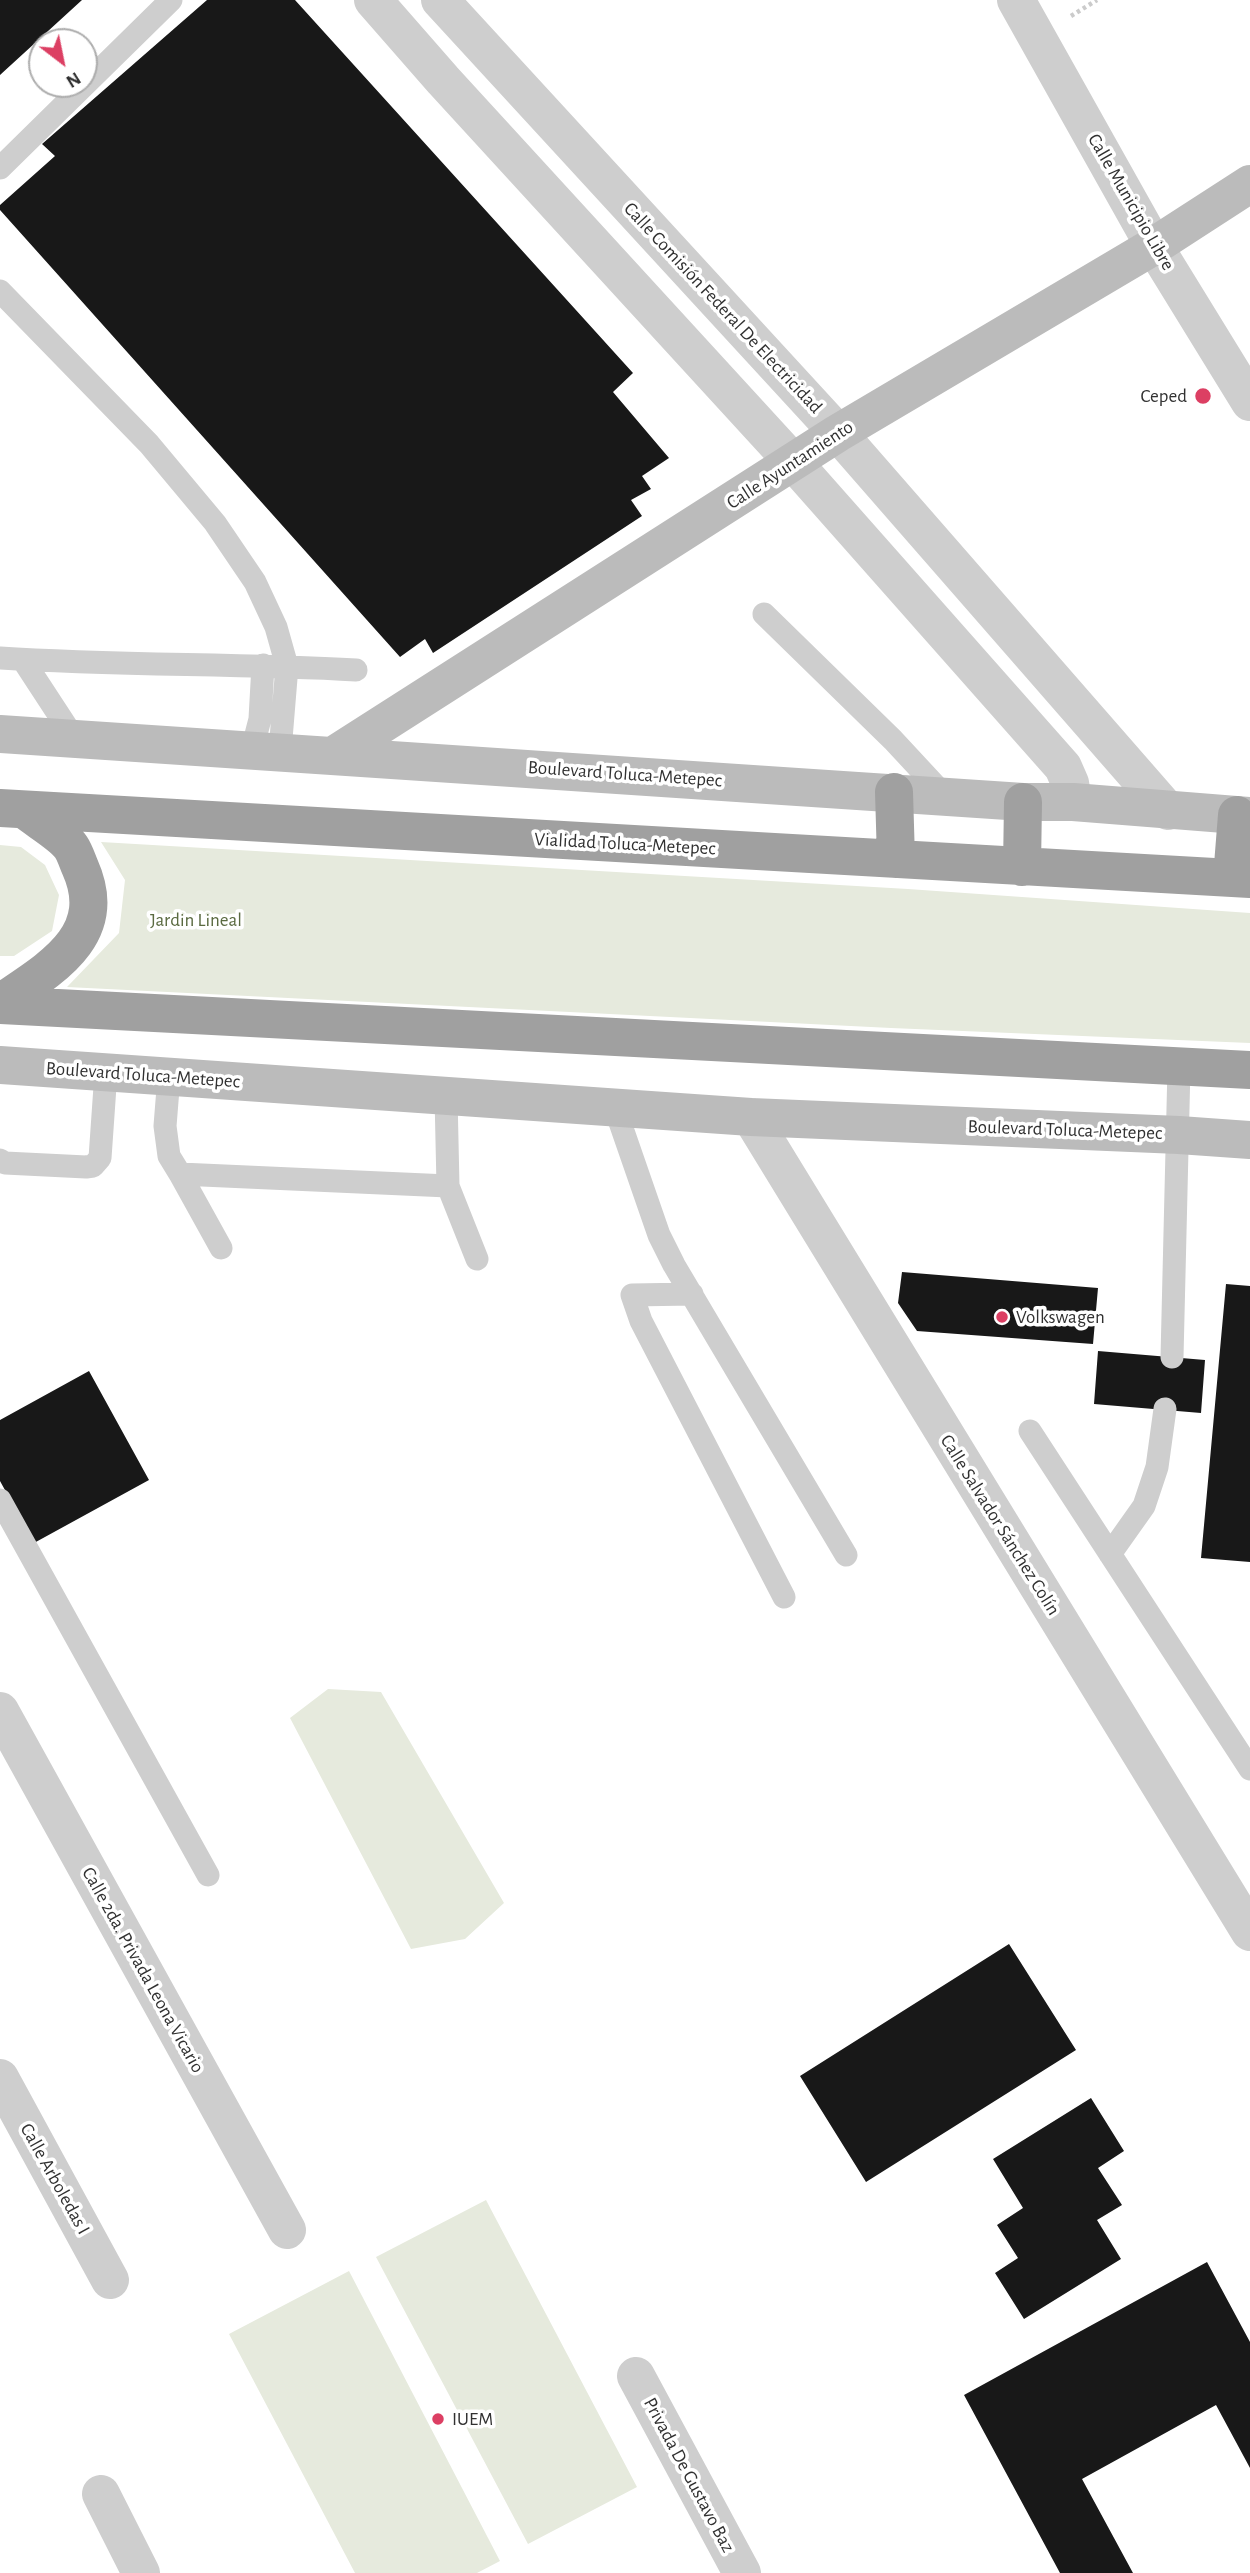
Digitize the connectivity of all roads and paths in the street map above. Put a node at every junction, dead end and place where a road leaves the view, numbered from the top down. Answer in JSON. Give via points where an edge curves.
{"nodes":[{"id":1,"x":171,"y":0,"type":"edge"},
{"id":2,"x":373,"y":0,"type":"edge"},
{"id":3,"x":440,"y":0,"type":"edge"},
{"id":4,"x":1016,"y":0,"type":"edge"},
{"id":5,"x":0,"y":168,"type":"edge"},
{"id":6,"x":1250,"y":184,"type":"edge"},
{"id":7,"x":1154,"y":246,"type":"junction"},
{"id":8,"x":693,"y":276,"type":"junction"},
{"id":9,"x":7,"y":298,"type":"edge"},
{"id":10,"x":656,"y":310,"type":"junction"},
{"id":11,"x":1250,"y":402,"type":"edge"},
{"id":12,"x":838,"y":433,"type":"junction"},
{"id":13,"x":794,"y":463,"type":"junction"},
{"id":14,"x":764,"y":614,"type":"dead end"},
{"id":15,"x":11,"y":659,"type":"edge"},
{"id":16,"x":263,"y":665,"type":"junction"},
{"id":17,"x":287,"y":666,"type":"junction"},
{"id":18,"x":356,"y":670,"type":"dead end"},
{"id":19,"x":0,"y":734,"type":"edge"},
{"id":20,"x":74,"y":738,"type":"junction"},
{"id":21,"x":266,"y":751,"type":"junction"},
{"id":22,"x":334,"y":755,"type":"junction"},
{"id":23,"x":894,"y":792,"type":"junction"},
{"id":24,"x":945,"y":796,"type":"junction"},
{"id":25,"x":1023,"y":802,"type":"junction"},
{"id":26,"x":1073,"y":802,"type":"junction"},
{"id":27,"x":12,"y":809,"type":"edge"},
{"id":28,"x":1168,"y":811,"type":"junction"},
{"id":29,"x":1243,"y":816,"type":"edge"},
{"id":30,"x":896,"y":859,"type":"junction"},
{"id":31,"x":1022,"y":867,"type":"junction"},
{"id":32,"x":1241,"y":878,"type":"edge"},
{"id":33,"x":0,"y":1004,"type":"edge"},
{"id":34,"x":0,"y":1065,"type":"edge"},
{"id":35,"x":1179,"y":1067,"type":"junction"},
{"id":36,"x":1250,"y":1070,"type":"edge"},
{"id":37,"x":106,"y":1072,"type":"junction"},
{"id":38,"x":169,"y":1076,"type":"junction"},
{"id":39,"x":446,"y":1096,"type":"junction"},
{"id":40,"x":615,"y":1108,"type":"junction"},
{"id":41,"x":751,"y":1118,"type":"junction"},
{"id":42,"x":1179,"y":1135,"type":"junction"},
{"id":43,"x":1250,"y":1140,"type":"edge"},
{"id":44,"x":0,"y":1160,"type":"edge"},
{"id":45,"x":180,"y":1174,"type":"junction"},
{"id":46,"x":448,"y":1186,"type":"junction"},
{"id":47,"x":221,"y":1248,"type":"dead end"},
{"id":48,"x":477,"y":1259,"type":"dead end"},
{"id":49,"x":692,"y":1294,"type":"junction"},
{"id":50,"x":1172,"y":1357,"type":"dead end"},
{"id":51,"x":1166,"y":1409,"type":"dead end"},
{"id":52,"x":1030,"y":1431,"type":"dead end"},
{"id":53,"x":0,"y":1500,"type":"edge"},
{"id":54,"x":1110,"y":1554,"type":"junction"},
{"id":55,"x":846,"y":1555,"type":"dead end"},
{"id":56,"x":784,"y":1597,"type":"dead end"},
{"id":57,"x":0,"y":1711,"type":"edge"},
{"id":58,"x":1250,"y":1769,"type":"edge"},
{"id":59,"x":208,"y":1875,"type":"dead end"},
{"id":60,"x":1250,"y":1932,"type":"edge"},
{"id":61,"x":0,"y":2078,"type":"edge"},
{"id":62,"x":287,"y":2230,"type":"dead end"},
{"id":63,"x":110,"y":2280,"type":"dead end"},
{"id":64,"x":636,"y":2376,"type":"dead end"},
{"id":65,"x":101,"y":2494,"type":"dead end"},
{"id":66,"x":141,"y":2573,"type":"edge"},
{"id":67,"x":742,"y":2573,"type":"edge"}],
"edges":[{"from":1,"to":5,"type":"lane"},
{"from":2,"to":10,"type":"street"},
{"from":3,"to":8,"type":"street","name":"Calle Comisión Federal De Electricidad"},
{"from":4,"to":7,"type":"street","name":"Calle Municipio Libre"},
{"from":6,"to":7,"type":"main road","name":"Calle Ayuntamiento"},
{"from":7,"to":11,"type":"street","name":"Calle Municipio Libre"},
{"from":7,"to":12,"type":"main road","name":"Calle Ayuntamiento"},
{"from":8,"to":10,"type":"street"},
{"from":8,"to":12,"type":"street","name":"Calle Comisión Federal De Electricidad"},
{"from":9,"to":17,"type":"lane","via":[[149,444],[215,523],[260,592]]},
{"from":10,"to":13,"type":"street"},
{"from":12,"to":13,"type":"main road","name":"Calle Ayuntamiento"},
{"from":12,"to":28,"type":"street","name":"Calle Comisión Federal De Electricidad"},
{"from":13,"to":22,"type":"main road","name":"Calle Ayuntamiento"},
{"from":13,"to":26,"type":"street","via":[[1063,767]]},
{"from":14,"to":24,"type":"lane"},
{"from":15,"to":16,"type":"lane"},
{"from":15,"to":20,"type":"lane"},
{"from":16,"to":17,"type":"lane"},
{"from":16,"to":21,"type":"lane","via":[[260,719]]},
{"from":17,"to":18,"type":"lane"},
{"from":17,"to":21,"type":"lane"},
{"from":19,"to":20,"type":"main road","name":"Boulevard Toluca-Metepec"},
{"from":20,"to":21,"type":"main road","name":"Boulevard Toluca-Metepec"},
{"from":21,"to":22,"type":"main road","name":"Boulevard Toluca-Metepec"},
{"from":22,"to":23,"type":"main road","name":"Boulevard Toluca-Metepec"},
{"from":23,"to":24,"type":"main road","name":"Boulevard Toluca-Metepec"},
{"from":23,"to":30,"type":"highway"},
{"from":24,"to":25,"type":"main road","name":"Boulevard Toluca-Metepec"},
{"from":25,"to":26,"type":"main road","name":"Boulevard Toluca-Metepec"},
{"from":25,"to":31,"type":"highway"},
{"from":26,"to":28,"type":"main road","name":"Boulevard Toluca-Metepec"},
{"from":27,"to":30,"type":"highway","name":"Vialidad Toluca-Metepec"},
{"from":27,"to":33,"type":"highway","via":[[71,846],[88,885],[89,910],[82,936],[47,971]]},
{"from":28,"to":29,"type":"main road","name":"Boulevard Toluca-Metepec"},
{"from":29,"to":32,"type":"highway"},
{"from":30,"to":31,"type":"highway","name":"Vialidad Toluca-Metepec"},
{"from":31,"to":32,"type":"highway","name":"Vialidad Toluca-Metepec"},
{"from":33,"to":35,"type":"highway"},
{"from":34,"to":37,"type":"main road","name":"Boulevard Toluca-Metepec"},
{"from":35,"to":36,"type":"highway"},
{"from":35,"to":42,"type":"lane"},
{"from":37,"to":38,"type":"main road","name":"Boulevard Toluca-Metepec"},
{"from":37,"to":44,"type":"lane","via":[[97,1162],[86,1167]]},
{"from":38,"to":39,"type":"main road","name":"Boulevard Toluca-Metepec"},
{"from":38,"to":45,"type":"lane","via":[[165,1126],[169,1156]]},
{"from":39,"to":40,"type":"main road","name":"Boulevard Toluca-Metepec"},
{"from":39,"to":46,"type":"lane"},
{"from":40,"to":41,"type":"main road","name":"Boulevard Toluca-Metepec"},
{"from":40,"to":49,"type":"lane","via":[[659,1235]]},
{"from":41,"to":42,"type":"main road","name":"Boulevard Toluca-Metepec"},
{"from":41,"to":60,"type":"street","name":"Calle Salvador Sánchez Colín"},
{"from":42,"to":43,"type":"main road","name":"Boulevard Toluca-Metepec"},
{"from":42,"to":50,"type":"lane"},
{"from":45,"to":46,"type":"lane"},
{"from":45,"to":47,"type":"lane"},
{"from":46,"to":48,"type":"lane"},
{"from":49,"to":55,"type":"lane"},
{"from":49,"to":56,"type":"lane","via":[[632,1295],[641,1321]]},
{"from":51,"to":54,"type":"lane","via":[[1157,1467],[1144,1506]]},
{"from":52,"to":54,"type":"lane"},
{"from":53,"to":59,"type":"lane"},
{"from":54,"to":58,"type":"lane"},
{"from":57,"to":62,"type":"street","name":"Calle 2da. Privada Leona Vicario"},
{"from":61,"to":63,"type":"street","name":"Calle Arboledas I"},
{"from":64,"to":67,"type":"street","name":"Privada De Gustavo Baz"},
{"from":65,"to":66,"type":"street"}]}
